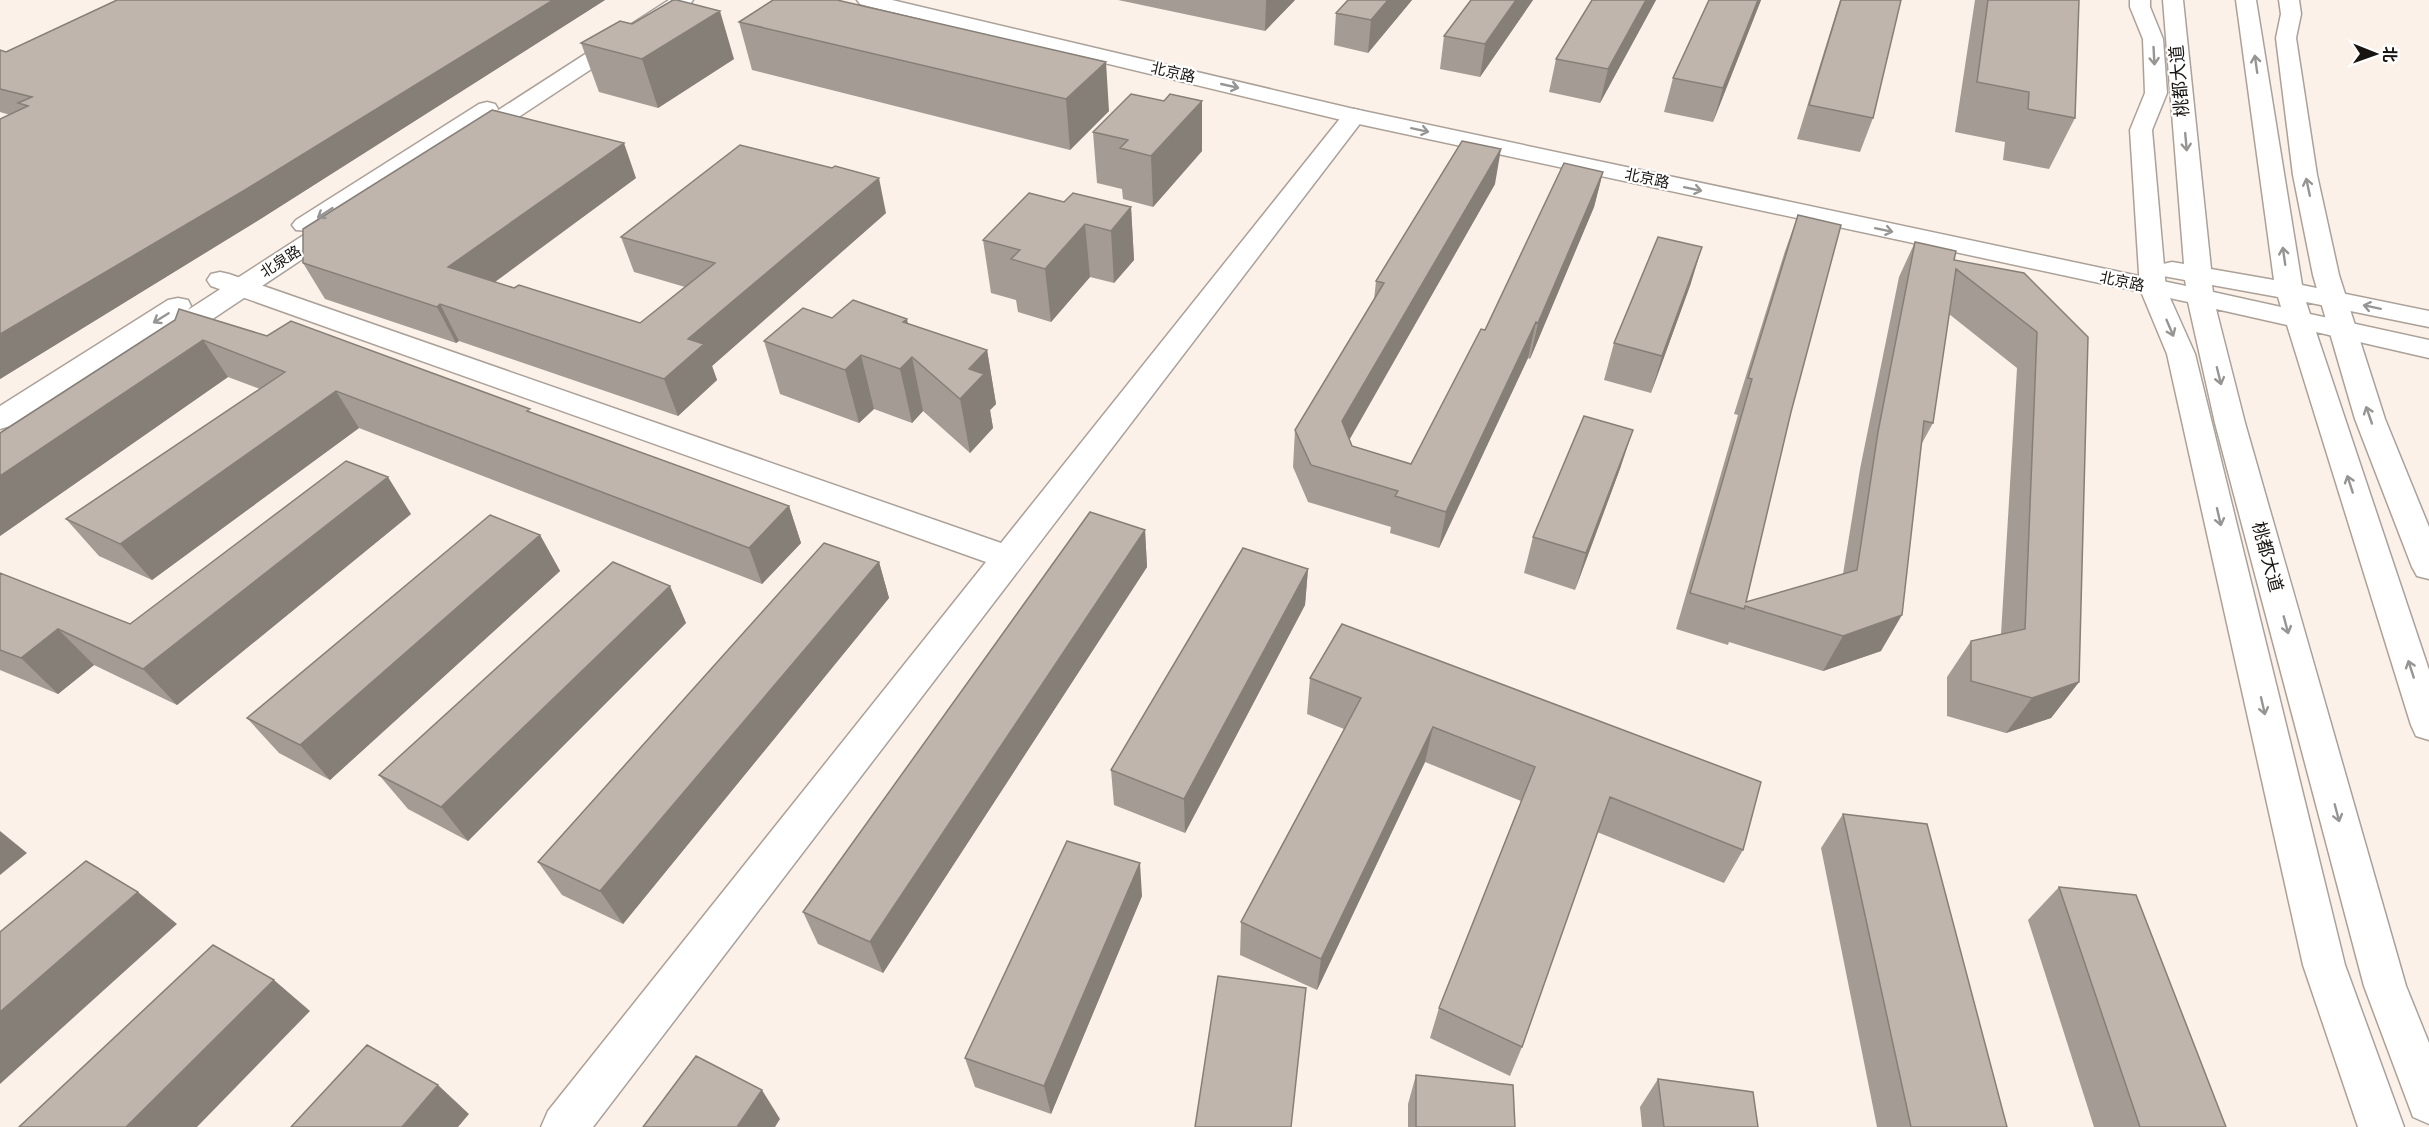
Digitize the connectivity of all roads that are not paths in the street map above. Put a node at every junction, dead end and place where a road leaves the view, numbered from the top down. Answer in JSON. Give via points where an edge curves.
{"nodes":[{"id":1,"x":658,"y":0,"type":"edge"},
{"id":2,"x":683,"y":0,"type":"edge"},
{"id":3,"x":867,"y":0,"type":"edge"},
{"id":4,"x":927,"y":0,"type":"edge"},
{"id":5,"x":2140,"y":0,"type":"edge"},
{"id":6,"x":2173,"y":0,"type":"edge"},
{"id":7,"x":2246,"y":0,"type":"edge"},
{"id":8,"x":2289,"y":0,"type":"edge"},
{"id":9,"x":1354,"y":116,"type":"junction"},
{"id":10,"x":2152,"y":278,"type":"junction"},
{"id":11,"x":231,"y":284,"type":"junction"},
{"id":12,"x":2199,"y":285,"type":"junction"},
{"id":13,"x":2289,"y":290,"type":"junction"},
{"id":14,"x":2334,"y":299,"type":"junction"},
{"id":15,"x":2429,"y":319,"type":"edge"},
{"id":16,"x":2297,"y":320,"type":"junction"},
{"id":17,"x":2343,"y":330,"type":"junction"},
{"id":18,"x":2429,"y":349,"type":"edge"},
{"id":19,"x":5,"y":429,"type":"edge"},
{"id":20,"x":1009,"y":558,"type":"junction"},
{"id":21,"x":2429,"y":567,"type":"edge"},
{"id":22,"x":2429,"y":725,"type":"edge"},
{"id":23,"x":2429,"y":1101,"type":"edge"},
{"id":24,"x":564,"y":1127,"type":"edge"},
{"id":25,"x":2381,"y":1127,"type":"edge"}],
"edges":[{"from":1,"to":11,"type":"street","name":"北泉路","one_way":true},
{"from":2,"to":11,"type":"street","name":"北泉路"},
{"from":3,"to":9,"type":"street","name":"北京路","one_way":true},
{"from":4,"to":10,"type":"street","name":"北京路"},
{"from":5,"to":10,"type":"street","one_way":true,"via":[[2153,39],[2156,93],[2141,130]]},
{"from":6,"to":12,"type":"street","name":"桃都大道","one_way":true},
{"from":13,"to":7,"type":"street","one_way":true},
{"from":14,"to":8,"type":"street","one_way":true,"via":[[2305,175],[2286,38],[2291,14]]},
{"from":9,"to":10,"type":"street","name":"北京路","one_way":true},
{"from":9,"to":20,"type":"street"},
{"from":10,"to":12,"type":"street","name":"北京路"},
{"from":10,"to":25,"type":"street","one_way":true,"via":[[2181,354],[2324,965]]},
{"from":11,"to":19,"type":"street","name":"北泉路"},
{"from":11,"to":20,"type":"street"},
{"from":12,"to":13,"type":"street","name":"北京路"},
{"from":12,"to":16,"type":"street","name":"北京路"},
{"from":12,"to":23,"type":"street","name":"桃都大道","one_way":true,"via":[[2230,423],[2385,986]]},
{"from":13,"to":14,"type":"street","name":"北京路"},
{"from":13,"to":16,"type":"street"},
{"from":15,"to":14,"type":"street","name":"北京路","one_way":true},
{"from":14,"to":17,"type":"street"},
{"from":16,"to":17,"type":"street","name":"北京路"},
{"from":22,"to":16,"type":"street","one_way":true},
{"from":17,"to":18,"type":"street","name":"北京路"},
{"from":21,"to":17,"type":"street","one_way":true,"via":[[2370,419]]},
{"from":20,"to":24,"type":"street"}]}
